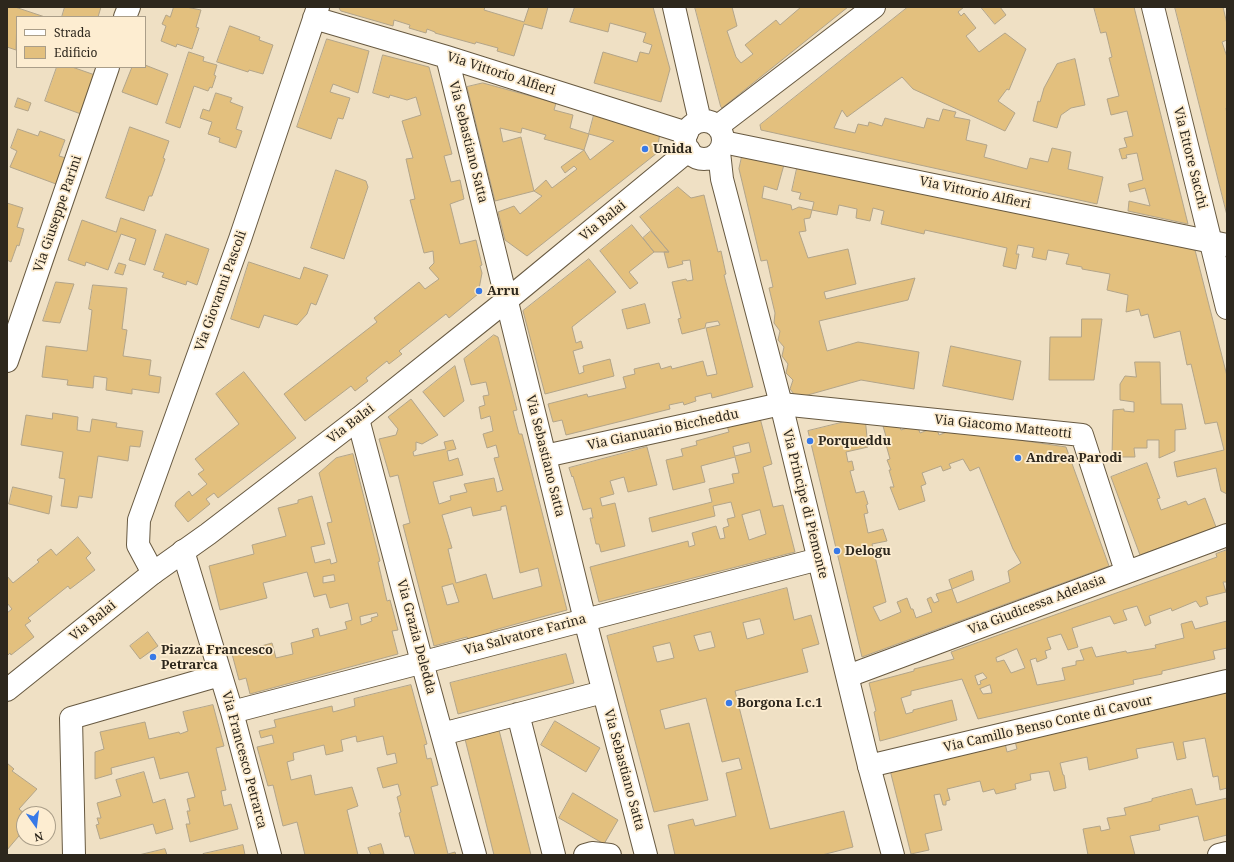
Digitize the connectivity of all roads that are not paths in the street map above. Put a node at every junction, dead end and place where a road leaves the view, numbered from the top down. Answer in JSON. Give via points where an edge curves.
{"nodes":[{"id":1,"x":674,"y":7,"type":"edge"},
{"id":2,"x":874,"y":7,"type":"edge"},
{"id":3,"x":1154,"y":7,"type":"edge"},
{"id":4,"x":316,"y":12,"type":"edge"},
{"id":5,"x":447,"y":57,"type":"junction"},
{"id":6,"x":108,"y":68,"type":"edge"},
{"id":7,"x":706,"y":137,"type":"junction"},
{"id":8,"x":1218,"y":243,"type":"edge"},
{"id":9,"x":507,"y":300,"type":"junction"},
{"id":10,"x":1227,"y":308,"type":"edge"},
{"id":11,"x":7,"y":362,"type":"edge"},
{"id":12,"x":781,"y":404,"type":"junction"},
{"id":13,"x":358,"y":419,"type":"junction"},
{"id":14,"x":545,"y":456,"type":"junction"},
{"id":15,"x":1227,"y":535,"type":"edge"},
{"id":16,"x":183,"y":551,"type":"junction"},
{"id":17,"x":819,"y":559,"type":"junction"},
{"id":18,"x":1126,"y":571,"type":"junction"},
{"id":19,"x":153,"y":573,"type":"junction"},
{"id":20,"x":585,"y":620,"type":"junction"},
{"id":21,"x":422,"y":662,"type":"junction"},
{"id":22,"x":220,"y":675,"type":"junction"},
{"id":23,"x":848,"y":676,"type":"junction"},
{"id":24,"x":1227,"y":681,"type":"edge"},
{"id":25,"x":7,"y":690,"type":"edge"},
{"id":26,"x":603,"y":692,"type":"junction"},
{"id":27,"x":232,"y":712,"type":"junction"},
{"id":28,"x":518,"y":714,"type":"junction"},
{"id":29,"x":442,"y":734,"type":"junction"},
{"id":30,"x":869,"y":766,"type":"junction"},
{"id":31,"x":1227,"y":853,"type":"edge"},
{"id":32,"x":74,"y":855,"type":"edge"},
{"id":33,"x":270,"y":855,"type":"edge"},
{"id":34,"x":475,"y":855,"type":"edge"},
{"id":35,"x":554,"y":855,"type":"edge"},
{"id":36,"x":585,"y":855,"type":"edge"},
{"id":37,"x":610,"y":855,"type":"edge"},
{"id":38,"x":646,"y":855,"type":"edge"},
{"id":39,"x":893,"y":855,"type":"edge"},
{"id":40,"x":1219,"y":855,"type":"edge"}],
"edges":[{"from":1,"to":7,"type":"street","name":"Via Principe di Piemonte"},
{"from":2,"to":7,"type":"street","name":"Via Balai"},
{"from":3,"to":8,"type":"street","name":"Via Ettore Sacchi"},
{"from":4,"to":5,"type":"street","name":"Via Vittorio Alfieri"},
{"from":4,"to":19,"type":"street","name":"Via Giovanni Pascoli","via":[[240,239],[139,520],[138,545]]},
{"from":5,"to":7,"type":"street","name":"Via Vittorio Alfieri"},
{"from":5,"to":9,"type":"street","name":"Via Sebastiano Satta"},
{"from":6,"to":11,"type":"street","name":"Via Giuseppe Parini"},
{"from":7,"to":8,"type":"street","name":"Via Vittorio Alfieri"},
{"from":7,"to":9,"type":"street","name":"Via Balai"},
{"from":7,"to":12,"type":"street","name":"Via Principe di Piemonte","via":[[722,179]]},
{"from":8,"to":10,"type":"street","name":"Via Ettore Sacchi"},
{"from":9,"to":13,"type":"street","name":"Via Balai"},
{"from":9,"to":14,"type":"street","name":"Via Sebastiano Satta"},
{"from":12,"to":14,"type":"street","name":"Via Gianuario Biccheddu"},
{"from":12,"to":17,"type":"street","name":"Via Principe di Piemonte"},
{"from":12,"to":18,"type":"street","name":"Via Giacomo Matteotti","via":[[1082,435]]},
{"from":13,"to":16,"type":"street","name":"Via Balai"},
{"from":13,"to":21,"type":"street","name":"Via Grazia Deledda"},
{"from":14,"to":20,"type":"street","name":"Via Sebastiano Satta"},
{"from":15,"to":18,"type":"street","name":"Via Giudicessa Adelasia"},
{"from":16,"to":19,"type":"street","name":"Via Balai"},
{"from":16,"to":22,"type":"street","name":"Via Francesco Petrarca"},
{"from":17,"to":20,"type":"street","name":"Via Salvatore Farina"},
{"from":17,"to":23,"type":"street","name":"Via Principe di Piemonte"},
{"from":18,"to":23,"type":"street","name":"Via Giudicessa Adelasia"},
{"from":19,"to":25,"type":"street","name":"Via Balai"},
{"from":20,"to":21,"type":"street","name":"Via Salvatore Farina"},
{"from":20,"to":26,"type":"street","name":"Via Sebastiano Satta"},
{"from":21,"to":27,"type":"street","name":"Via Salvatore Farina"},
{"from":21,"to":29,"type":"street","name":"Via Grazia Deledda"},
{"from":22,"to":27,"type":"street","name":"Via Francesco Petrarca"},
{"from":22,"to":32,"type":"street","via":[[71,718]]},
{"from":23,"to":30,"type":"street","name":"Via Principe di Piemonte"},
{"from":24,"to":30,"type":"street","name":"Via Camillo Benso Conte di Cavour"},
{"from":26,"to":28,"type":"street"},
{"from":26,"to":38,"type":"street","name":"Via Sebastiano Satta"},
{"from":27,"to":33,"type":"street","name":"Via Francesco Petrarca"},
{"from":28,"to":29,"type":"street"},
{"from":28,"to":35,"type":"street"},
{"from":29,"to":34,"type":"street","name":"Via Grazia Deledda"},
{"from":30,"to":39,"type":"street","name":"Via Principe di Piemonte"},
{"from":31,"to":40,"type":"street"},
{"from":36,"to":37,"type":"street"}]}
